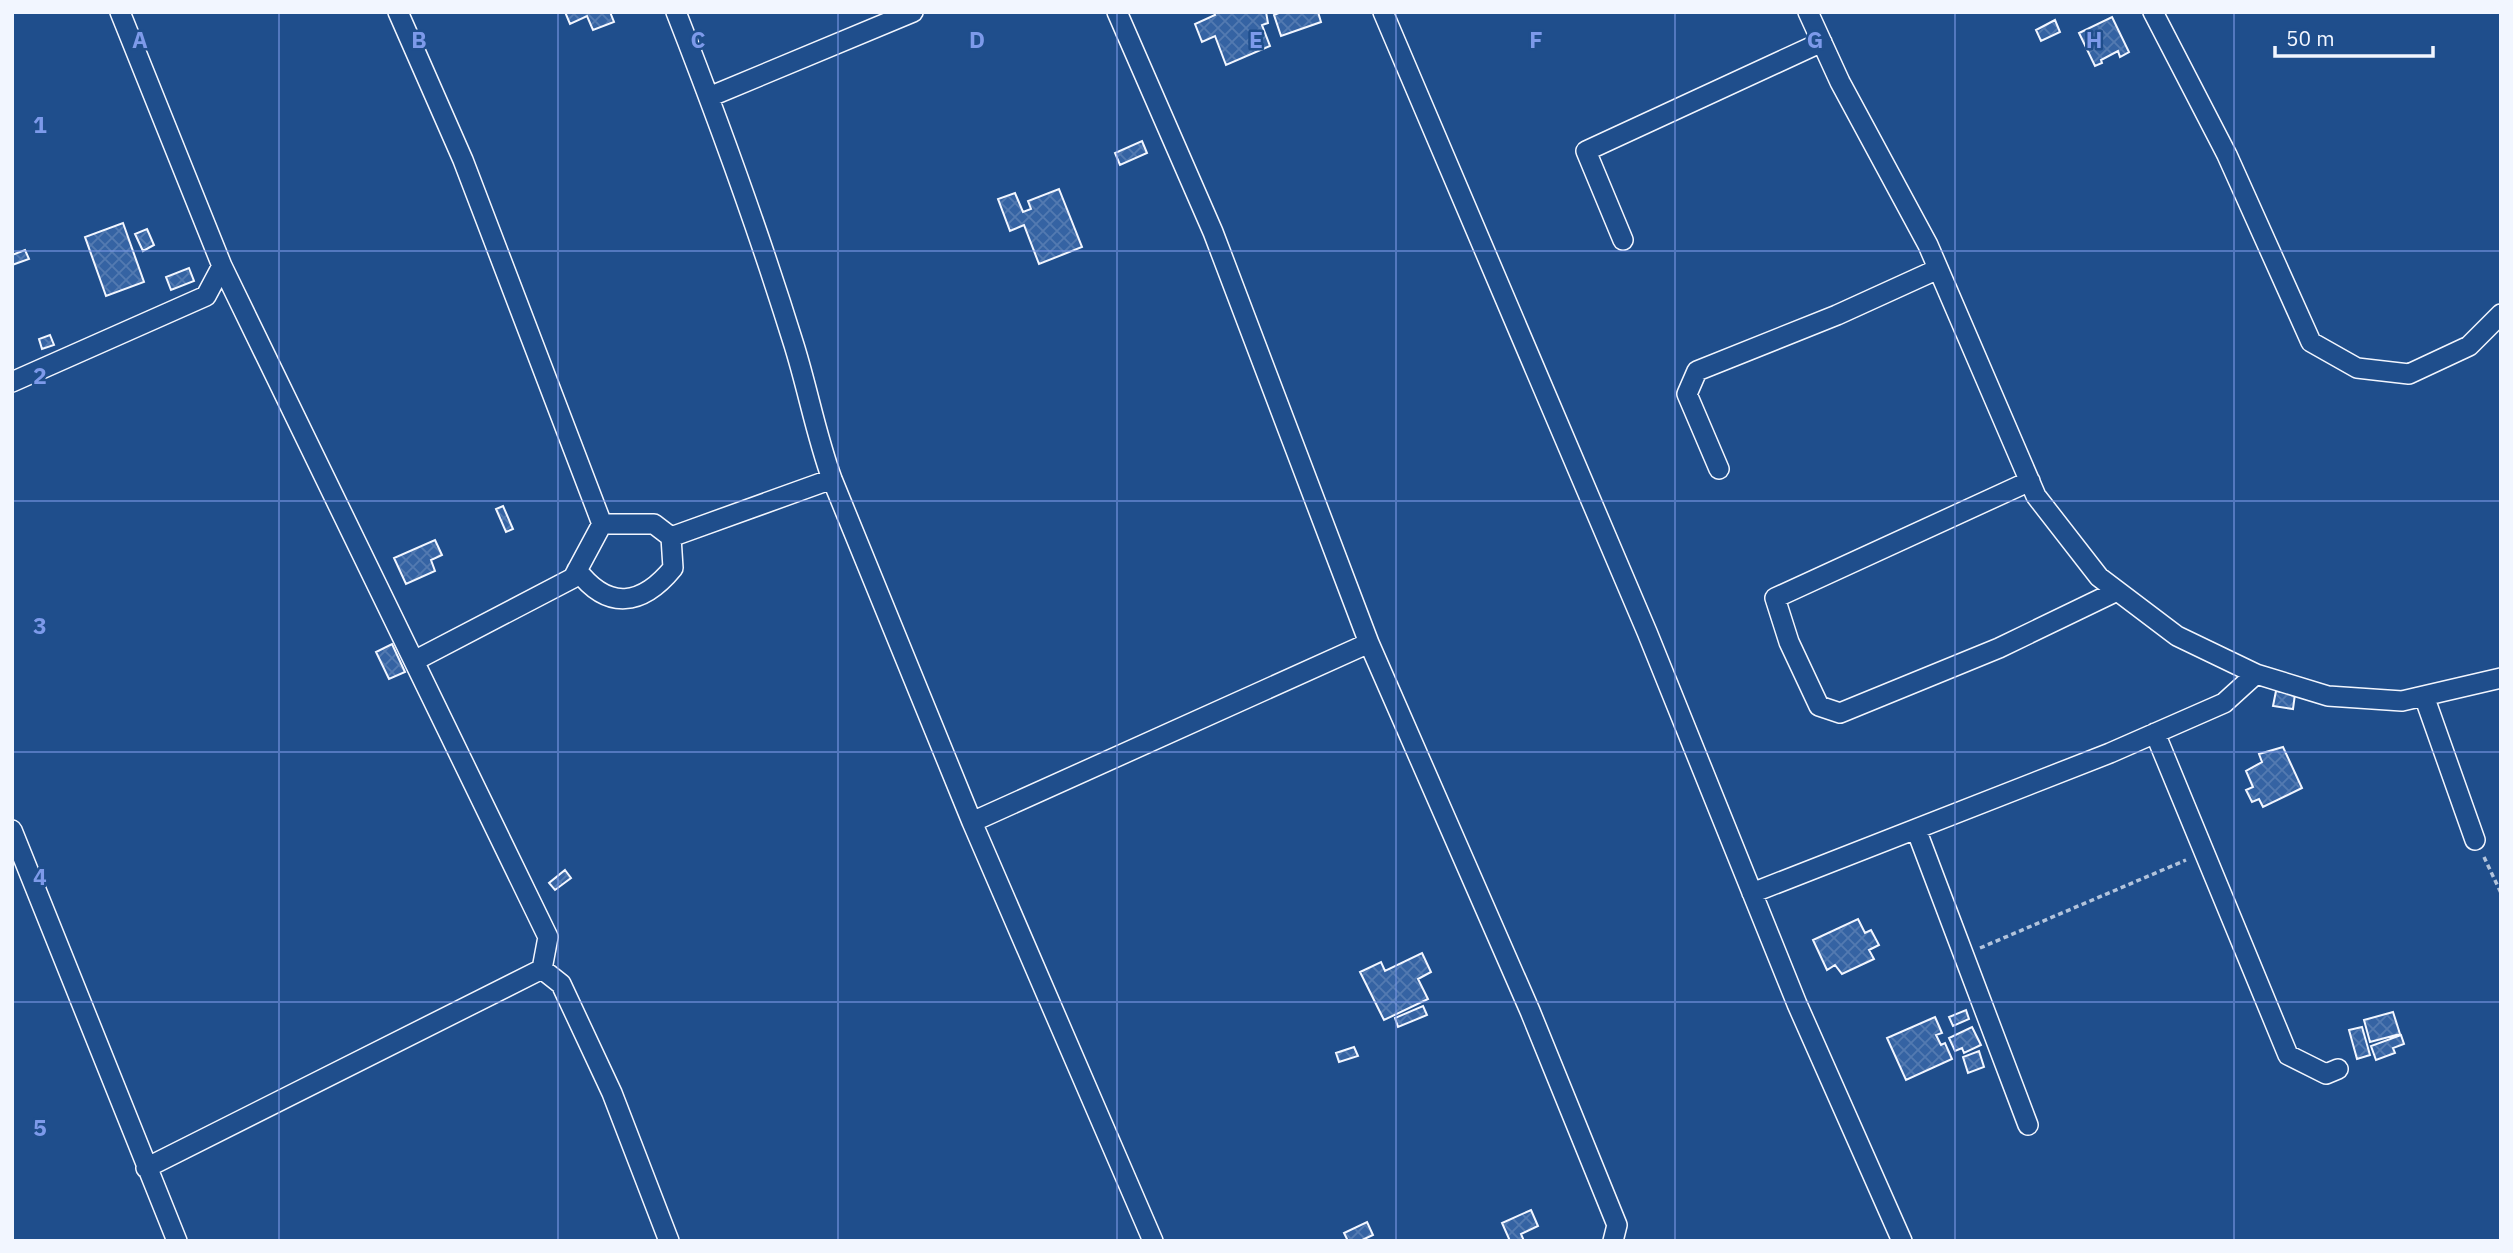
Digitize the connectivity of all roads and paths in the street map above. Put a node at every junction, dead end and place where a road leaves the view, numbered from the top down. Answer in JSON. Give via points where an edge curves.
{"nodes":[{"id":1,"x":120,"y":12,"type":"edge"},
{"id":2,"x":398,"y":12,"type":"edge"},
{"id":3,"x":676,"y":12,"type":"edge"},
{"id":4,"x":913,"y":12,"type":"edge"},
{"id":5,"x":1117,"y":12,"type":"edge"},
{"id":6,"x":1383,"y":12,"type":"edge"},
{"id":7,"x":1808,"y":12,"type":"edge"},
{"id":8,"x":2153,"y":12,"type":"edge"},
{"id":9,"x":1822,"y":42,"type":"junction"},
{"id":10,"x":709,"y":97,"type":"junction"},
{"id":11,"x":1623,"y":240,"type":"dead end"},
{"id":12,"x":222,"y":266,"type":"junction"},
{"id":13,"x":1938,"y":269,"type":"junction"},
{"id":14,"x":2501,"y":314,"type":"edge"},
{"id":15,"x":12,"y":382,"type":"edge"},
{"id":16,"x":1719,"y":469,"type":"dead end"},
{"id":17,"x":832,"y":479,"type":"junction"},
{"id":18,"x":2030,"y":481,"type":"junction"},
{"id":19,"x":603,"y":524,"type":"junction"},
{"id":20,"x":671,"y":537,"type":"junction"},
{"id":21,"x":577,"y":570,"type":"junction"},
{"id":22,"x":2118,"y":591,"type":"junction"},
{"id":23,"x":1369,"y":643,"type":"junction"},
{"id":24,"x":414,"y":661,"type":"junction"},
{"id":25,"x":2256,"y":674,"type":"junction"},
{"id":26,"x":2501,"y":678,"type":"edge"},
{"id":27,"x":2424,"y":696,"type":"junction"},
{"id":28,"x":2155,"y":733,"type":"junction"},
{"id":29,"x":972,"y":822,"type":"junction"},
{"id":30,"x":1916,"y":829,"type":"junction"},
{"id":31,"x":12,"y":830,"type":"edge"},
{"id":32,"x":2476,"y":840,"type":"joint"},
{"id":33,"x":2204,"y":853,"type":"junction"},
{"id":34,"x":1752,"y":893,"type":"junction"},
{"id":35,"x":2501,"y":893,"type":"edge"},
{"id":36,"x":1963,"y":955,"type":"junction"},
{"id":37,"x":542,"y":970,"type":"junction"},
{"id":38,"x":2339,"y":1069,"type":"dead end"},
{"id":39,"x":2028,"y":1125,"type":"dead end"},
{"id":40,"x":146,"y":1168,"type":"junction"},
{"id":41,"x":177,"y":1241,"type":"edge"},
{"id":42,"x":669,"y":1241,"type":"edge"},
{"id":43,"x":1153,"y":1241,"type":"edge"},
{"id":44,"x":1613,"y":1241,"type":"edge"},
{"id":45,"x":1902,"y":1241,"type":"edge"}],
"edges":[{"from":1,"to":12,"type":"street"},
{"from":2,"to":19,"type":"street","via":[[463,160]]},
{"from":3,"to":10,"type":"street"},
{"from":4,"to":10,"type":"street"},
{"from":5,"to":23,"type":"street","via":[[1213,232]]},
{"from":6,"to":34,"type":"street","via":[[1621,569]]},
{"from":7,"to":9,"type":"street"},
{"from":8,"to":14,"type":"street","via":[[2227,155],[2311,342],[2357,368],[2409,374],[2469,346]]},
{"from":9,"to":11,"type":"street","via":[[1586,150]]},
{"from":9,"to":13,"type":"street"},
{"from":10,"to":17,"type":"street","via":[[795,348],[817,440]]},
{"from":12,"to":15,"type":"street","via":[[206,296]]},
{"from":12,"to":24,"type":"street"},
{"from":13,"to":16,"type":"street","via":[[1697,371],[1687,394]]},
{"from":13,"to":18,"type":"street"},
{"from":17,"to":20,"type":"street"},
{"from":17,"to":29,"type":"street"},
{"from":18,"to":22,"type":"street","via":[[2036,496],[2099,577]]},
{"from":18,"to":22,"type":"street","via":[[1775,598],[1789,642],[1819,706],[1840,713],[1998,649]]},
{"from":19,"to":20,"type":"street","via":[[654,524]]},
{"from":19,"to":21,"type":"street"},
{"from":20,"to":21,"type":"street","via":[[673,568],[658,587],[637,597],[610,599],[590,587]]},
{"from":21,"to":24,"type":"street","via":[[573,578]]},
{"from":22,"to":25,"type":"street","via":[[2177,636]]},
{"from":23,"to":29,"type":"street"},
{"from":23,"to":44,"type":"street","via":[[1530,1011],[1617,1225]]},
{"from":24,"to":37,"type":"street","via":[[548,937]]},
{"from":25,"to":27,"type":"street","via":[[2328,696],[2402,701]]},
{"from":25,"to":28,"type":"street","via":[[2224,703]]},
{"from":26,"to":27,"type":"street"},
{"from":27,"to":32,"type":"street"},
{"from":28,"to":30,"type":"street"},
{"from":28,"to":33,"type":"street"},
{"from":29,"to":43,"type":"street"},
{"from":30,"to":34,"type":"street"},
{"from":30,"to":36,"type":"street"},
{"from":31,"to":40,"type":"street"},
{"from":32,"to":35,"type":"path"},
{"from":33,"to":36,"type":"path"},
{"from":33,"to":38,"type":"street","via":[[2288,1055],[2326,1074]]},
{"from":34,"to":45,"type":"street"},
{"from":36,"to":39,"type":"street"},
{"from":37,"to":40,"type":"street"},
{"from":37,"to":42,"type":"street","via":[[561,984],[607,1081]]},
{"from":40,"to":41,"type":"street"}]}
